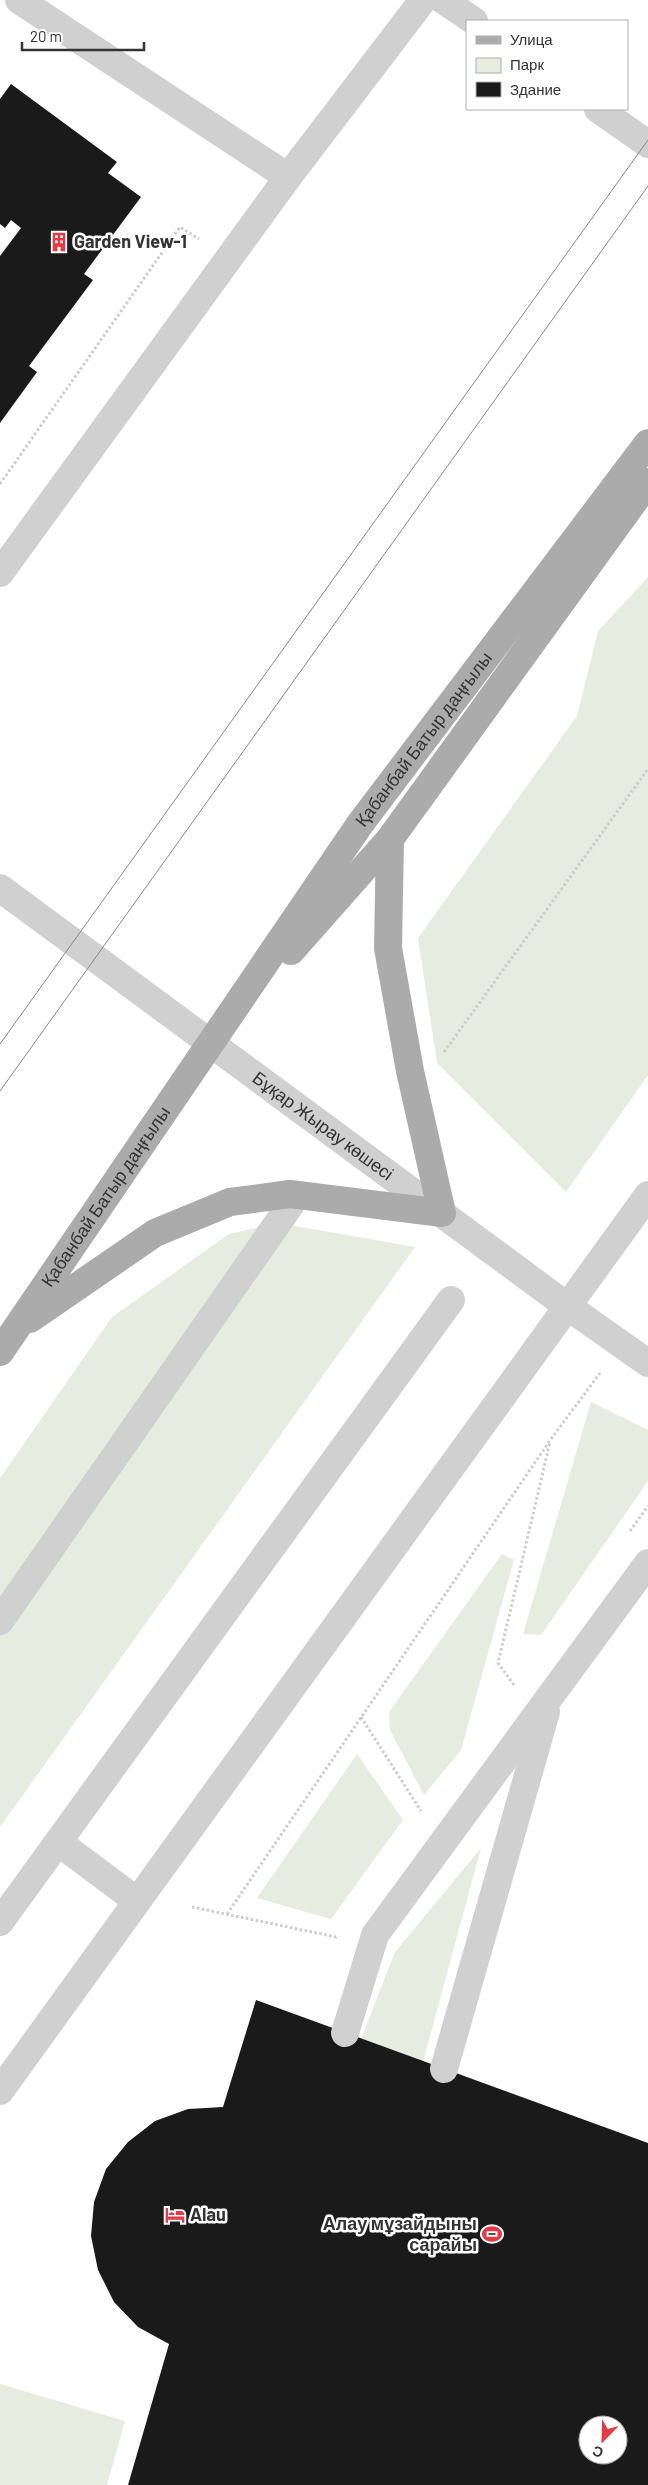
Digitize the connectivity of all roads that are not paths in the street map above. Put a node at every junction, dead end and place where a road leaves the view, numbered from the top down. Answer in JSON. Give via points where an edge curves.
{"nodes":[{"id":1,"x":19,"y":0,"type":"edge"},
{"id":2,"x":423,"y":0,"type":"edge"},
{"id":3,"x":444,"y":0,"type":"edge"},
{"id":4,"x":473,"y":20,"type":"edge"},
{"id":5,"x":599,"y":110,"type":"edge"},
{"id":6,"x":648,"y":144,"type":"edge"},
{"id":7,"x":288,"y":177,"type":"junction"},
{"id":8,"x":648,"y":443,"type":"edge"},
{"id":9,"x":645,"y":493,"type":"edge"},
{"id":10,"x":0,"y":573,"type":"edge"},
{"id":11,"x":390,"y":839,"type":"junction"},
{"id":12,"x":0,"y":888,"type":"edge"},
{"id":13,"x":211,"y":1042,"type":"junction"},
{"id":14,"x":648,"y":1195,"type":"edge"},
{"id":15,"x":291,"y":1204,"type":"dead end"},
{"id":16,"x":442,"y":1213,"type":"junction"},
{"id":17,"x":451,"y":1300,"type":"dead end"},
{"id":18,"x":567,"y":1306,"type":"junction"},
{"id":19,"x":18,"y":1327,"type":"junction"},
{"id":20,"x":0,"y":1352,"type":"edge"},
{"id":21,"x":648,"y":1363,"type":"edge"},
{"id":22,"x":648,"y":1563,"type":"edge"},
{"id":23,"x":0,"y":1621,"type":"edge"},
{"id":24,"x":551,"y":1695,"type":"junction"},
{"id":25,"x":58,"y":1842,"type":"junction"},
{"id":26,"x":137,"y":1901,"type":"junction"},
{"id":27,"x":0,"y":1922,"type":"edge"},
{"id":28,"x":345,"y":2033,"type":"dead end"},
{"id":29,"x":444,"y":2069,"type":"dead end"},
{"id":30,"x":0,"y":2091,"type":"edge"}],
"edges":[{"from":1,"to":7,"type":"street"},
{"from":2,"to":7,"type":"street"},
{"from":3,"to":4,"type":"street"},
{"from":5,"to":6,"type":"street"},
{"from":7,"to":10,"type":"street"},
{"from":8,"to":13,"type":"main road","name":"Қабанбай Батыр даңғылы","via":[[360,824]]},
{"from":9,"to":11,"type":"main road","name":"Қабанбай Батыр даңғылы"},
{"from":11,"to":13,"type":"main road","name":"Қабанбай Батыр даңғылы"},
{"from":11,"to":16,"type":"main road","via":[[388,948],[410,1071]]},
{"from":12,"to":13,"type":"street","name":"Бұқар Жырау көшесі"},
{"from":13,"to":16,"type":"street","name":"Бұқар Жырау көшесі"},
{"from":13,"to":19,"type":"main road","name":"Қабанбай Батыр даңғылы"},
{"from":14,"to":18,"type":"street"},
{"from":15,"to":23,"type":"street"},
{"from":16,"to":18,"type":"street","name":"Бұқар Жырау көшесі"},
{"from":16,"to":19,"type":"main road","via":[[290,1194],[230,1202],[155,1233]]},
{"from":17,"to":25,"type":"street"},
{"from":18,"to":21,"type":"street","name":"Бұқар Жырау көшесі"},
{"from":18,"to":26,"type":"street"},
{"from":19,"to":20,"type":"main road","name":"Қабанбай Батыр даңғылы"},
{"from":22,"to":24,"type":"street"},
{"from":24,"to":28,"type":"street","via":[[375,1935]]},
{"from":24,"to":29,"type":"street"},
{"from":25,"to":26,"type":"street"},
{"from":25,"to":27,"type":"street"},
{"from":26,"to":30,"type":"street"}]}
